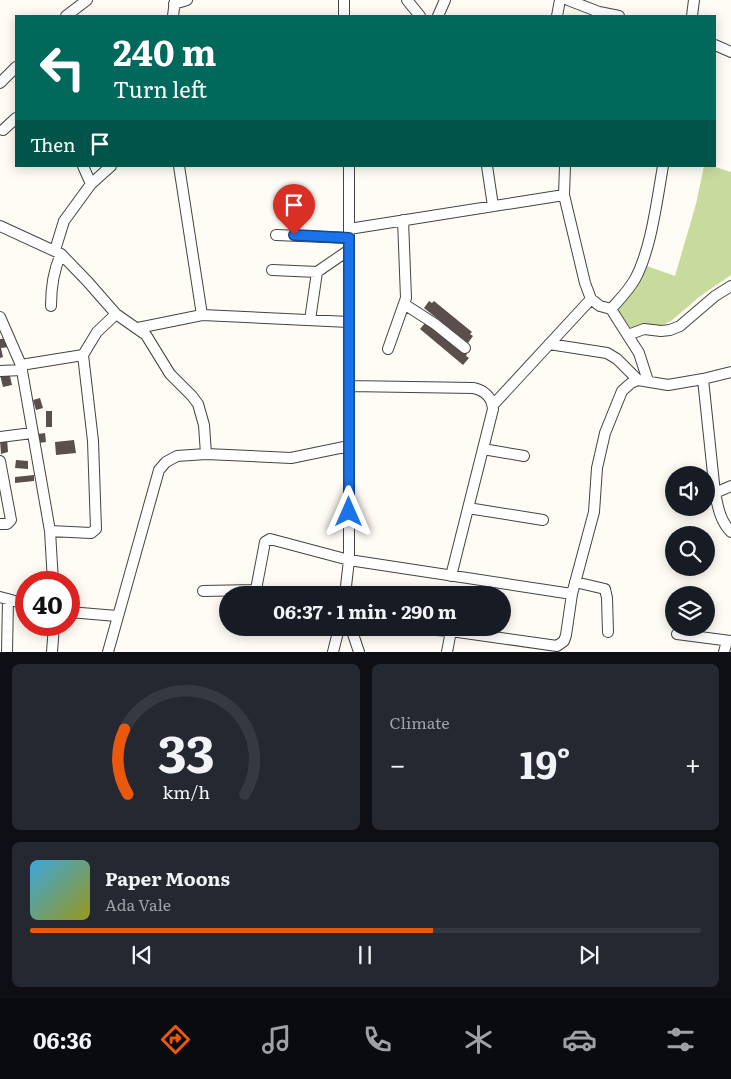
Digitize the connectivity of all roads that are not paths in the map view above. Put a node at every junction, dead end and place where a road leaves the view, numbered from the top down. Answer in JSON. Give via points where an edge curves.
{"nodes":[{"id":1,"x":87,"y":0,"type":"edge"},
{"id":2,"x":187,"y":0,"type":"edge"},
{"id":3,"x":344,"y":0,"type":"edge"},
{"id":4,"x":407,"y":0,"type":"edge"},
{"id":5,"x":445,"y":0,"type":"edge"},
{"id":6,"x":560,"y":0,"type":"edge"},
{"id":7,"x":568,"y":0,"type":"edge"},
{"id":8,"x":694,"y":0,"type":"edge"},
{"id":9,"x":174,"y":2,"type":"edge"},
{"id":10,"x":67,"y":15,"type":"edge"},
{"id":11,"x":173,"y":15,"type":"edge"},
{"id":12,"x":344,"y":15,"type":"edge"},
{"id":13,"x":419,"y":15,"type":"edge"},
{"id":14,"x":438,"y":15,"type":"edge"},
{"id":15,"x":557,"y":15,"type":"edge"},
{"id":16,"x":613,"y":15,"type":"edge"},
{"id":17,"x":692,"y":15,"type":"edge"},
{"id":18,"x":716,"y":45,"type":"edge"},
{"id":19,"x":731,"y":52,"type":"edge"},
{"id":20,"x":15,"y":68,"type":"edge"},
{"id":21,"x":0,"y":83,"type":"edge"},
{"id":22,"x":15,"y":119,"type":"edge"},
{"id":23,"x":3,"y":130,"type":"dead end"},
{"id":24,"x":83,"y":167,"type":"edge"},
{"id":25,"x":110,"y":167,"type":"edge"},
{"id":26,"x":179,"y":167,"type":"edge"},
{"id":27,"x":349,"y":167,"type":"edge"},
{"id":28,"x":487,"y":167,"type":"edge"},
{"id":29,"x":566,"y":167,"type":"edge"},
{"id":30,"x":663,"y":167,"type":"edge"},
{"id":31,"x":91,"y":184,"type":"junction"},
{"id":32,"x":564,"y":196,"type":"junction"},
{"id":33,"x":493,"y":206,"type":"junction"},
{"id":34,"x":403,"y":220,"type":"junction"},
{"id":35,"x":0,"y":226,"type":"edge"},
{"id":36,"x":349,"y":233,"type":"junction"},
{"id":37,"x":276,"y":235,"type":"dead end"},
{"id":38,"x":349,"y":250,"type":"junction"},
{"id":39,"x":58,"y":252,"type":"junction"},
{"id":40,"x":272,"y":270,"type":"dead end"},
{"id":41,"x":317,"y":272,"type":"junction"},
{"id":42,"x":731,"y":286,"type":"edge"},
{"id":43,"x":591,"y":299,"type":"junction"},
{"id":44,"x":404,"y":304,"type":"junction"},
{"id":45,"x":50,"y":306,"type":"dead end"},
{"id":46,"x":611,"y":309,"type":"junction"},
{"id":47,"x":116,"y":314,"type":"junction"},
{"id":48,"x":202,"y":315,"type":"junction"},
{"id":49,"x":0,"y":317,"type":"edge"},
{"id":50,"x":310,"y":320,"type":"junction"},
{"id":51,"x":349,"y":322,"type":"junction"},
{"id":52,"x":138,"y":328,"type":"junction"},
{"id":53,"x":628,"y":335,"type":"junction"},
{"id":54,"x":549,"y":344,"type":"junction"},
{"id":55,"x":465,"y":348,"type":"dead end"},
{"id":56,"x":388,"y":349,"type":"dead end"},
{"id":57,"x":83,"y":355,"type":"junction"},
{"id":58,"x":22,"y":367,"type":"junction"},
{"id":59,"x":0,"y":371,"type":"edge"},
{"id":60,"x":731,"y":372,"type":"edge"},
{"id":61,"x":703,"y":379,"type":"junction"},
{"id":62,"x":643,"y":380,"type":"junction"},
{"id":63,"x":349,"y":386,"type":"junction"},
{"id":64,"x":493,"y":405,"type":"junction"},
{"id":65,"x":32,"y":433,"type":"junction"},
{"id":66,"x":0,"y":438,"type":"edge"},
{"id":67,"x":349,"y":446,"type":"junction"},
{"id":68,"x":484,"y":449,"type":"junction"},
{"id":69,"x":206,"y":454,"type":"junction"},
{"id":70,"x":524,"y":456,"type":"dead end"},
{"id":71,"x":0,"y":461,"type":"edge"},
{"id":72,"x":712,"y":466,"type":"edge"},
{"id":73,"x":731,"y":486,"type":"edge"},
{"id":74,"x":715,"y":493,"type":"joint"},
{"id":75,"x":468,"y":508,"type":"junction"},
{"id":76,"x":543,"y":520,"type":"dead end"},
{"id":77,"x":0,"y":524,"type":"edge"},
{"id":78,"x":50,"y":531,"type":"junction"},
{"id":79,"x":731,"y":532,"type":"edge"},
{"id":80,"x":349,"y":560,"type":"junction"},
{"id":81,"x":52,"y":571,"type":"edge"},
{"id":82,"x":451,"y":576,"type":"junction"},
{"id":83,"x":575,"y":582,"type":"junction"},
{"id":84,"x":256,"y":586,"type":"edge"},
{"id":85,"x":346,"y":586,"type":"edge"},
{"id":86,"x":203,"y":591,"type":"dead end"},
{"id":87,"x":219,"y":592,"type":"edge"},
{"id":88,"x":572,"y":594,"type":"junction"},
{"id":89,"x":4,"y":598,"type":"edge"},
{"id":90,"x":80,"y":613,"type":"edge"},
{"id":91,"x":117,"y":616,"type":"junction"},
{"id":92,"x":608,"y":632,"type":"dead end"},
{"id":93,"x":53,"y":636,"type":"edge"},
{"id":94,"x":337,"y":636,"type":"edge"},
{"id":95,"x":354,"y":636,"type":"edge"},
{"id":96,"x":450,"y":636,"type":"edge"},
{"id":97,"x":486,"y":636,"type":"edge"},
{"id":98,"x":687,"y":636,"type":"edge"},
{"id":99,"x":727,"y":645,"type":"edge"},
{"id":100,"x":7,"y":652,"type":"edge"},
{"id":101,"x":52,"y":652,"type":"edge"},
{"id":102,"x":108,"y":652,"type":"edge"},
{"id":103,"x":333,"y":652,"type":"edge"},
{"id":104,"x":359,"y":652,"type":"edge"},
{"id":105,"x":447,"y":652,"type":"edge"}],
"edges":[{"from":1,"to":10,"type":"street"},
{"from":2,"to":9,"type":"street"},
{"from":3,"to":12,"type":"street"},
{"from":4,"to":13,"type":"street"},
{"from":5,"to":14,"type":"street"},
{"from":6,"to":15,"type":"street"},
{"from":7,"to":16,"type":"street"},
{"from":8,"to":17,"type":"street"},
{"from":9,"to":11,"type":"street"},
{"from":18,"to":19,"type":"street"},
{"from":20,"to":21,"type":"street"},
{"from":22,"to":23,"type":"street"},
{"from":24,"to":31,"type":"street"},
{"from":25,"to":31,"type":"street"},
{"from":26,"to":48,"type":"street"},
{"from":27,"to":36,"type":"street"},
{"from":28,"to":33,"type":"street"},
{"from":29,"to":32,"type":"street"},
{"from":30,"to":46,"type":"street","via":[[646,254],[630,288]]},
{"from":31,"to":39,"type":"street","via":[[64,221]]},
{"from":32,"to":33,"type":"street"},
{"from":32,"to":43,"type":"street"},
{"from":33,"to":34,"type":"street"},
{"from":34,"to":36,"type":"street"},
{"from":34,"to":44,"type":"street"},
{"from":35,"to":39,"type":"street"},
{"from":36,"to":37,"type":"street"},
{"from":36,"to":38,"type":"street"},
{"from":38,"to":41,"type":"street"},
{"from":38,"to":51,"type":"street"},
{"from":39,"to":45,"type":"street"},
{"from":39,"to":47,"type":"street"},
{"from":40,"to":41,"type":"street"},
{"from":41,"to":50,"type":"street"},
{"from":42,"to":53,"type":"street","via":[[680,326],[661,332],[644,329]]},
{"from":43,"to":46,"type":"street"},
{"from":43,"to":54,"type":"street"},
{"from":44,"to":55,"type":"street"},
{"from":44,"to":56,"type":"street"},
{"from":46,"to":53,"type":"street"},
{"from":47,"to":52,"type":"street"},
{"from":47,"to":57,"type":"street","via":[[97,332]]},
{"from":48,"to":50,"type":"street"},
{"from":48,"to":52,"type":"street"},
{"from":49,"to":58,"type":"street"},
{"from":50,"to":51,"type":"street"},
{"from":51,"to":63,"type":"street"},
{"from":52,"to":69,"type":"street","via":[[177,382],[198,404],[204,425]]},
{"from":53,"to":62,"type":"street","via":[[639,353]]},
{"from":54,"to":62,"type":"street","via":[[607,353]]},
{"from":54,"to":64,"type":"street"},
{"from":57,"to":58,"type":"street"},
{"from":57,"to":78,"type":"street","via":[[93,441],[96,528],[91,533]]},
{"from":58,"to":59,"type":"street"},
{"from":58,"to":65,"type":"street"},
{"from":60,"to":61,"type":"street"},
{"from":61,"to":62,"type":"street","via":[[668,385]]},
{"from":61,"to":72,"type":"street"},
{"from":62,"to":83,"type":"street","via":[[631,383],[622,391],[605,433],[597,468],[594,512]]},
{"from":63,"to":64,"type":"street","via":[[473,388],[484,392]]},
{"from":63,"to":67,"type":"street"},
{"from":64,"to":68,"type":"street"},
{"from":65,"to":66,"type":"street"},
{"from":65,"to":78,"type":"street"},
{"from":67,"to":69,"type":"street","via":[[291,458]]},
{"from":67,"to":80,"type":"street"},
{"from":68,"to":70,"type":"street"},
{"from":68,"to":75,"type":"street"},
{"from":69,"to":91,"type":"street","via":[[176,456],[159,470]]},
{"from":71,"to":77,"type":"street","via":[[11,520]]},
{"from":73,"to":74,"type":"street"},
{"from":74,"to":79,"type":"street","via":[[720,516]]},
{"from":75,"to":76,"type":"street"},
{"from":75,"to":82,"type":"street"},
{"from":78,"to":81,"type":"street"},
{"from":80,"to":82,"type":"street"},
{"from":80,"to":84,"type":"street","via":[[270,539],[264,542]]},
{"from":80,"to":85,"type":"street"},
{"from":82,"to":88,"type":"street"},
{"from":83,"to":88,"type":"street"},
{"from":83,"to":92,"type":"street","via":[[605,589]]},
{"from":86,"to":87,"type":"street"},
{"from":88,"to":97,"type":"street","via":[[566,635],[557,646]]},
{"from":89,"to":100,"type":"street"},
{"from":90,"to":91,"type":"street"},
{"from":91,"to":102,"type":"street"},
{"from":93,"to":101,"type":"street"},
{"from":94,"to":103,"type":"street"},
{"from":95,"to":104,"type":"street"},
{"from":96,"to":105,"type":"street"},
{"from":98,"to":99,"type":"street"}]}
